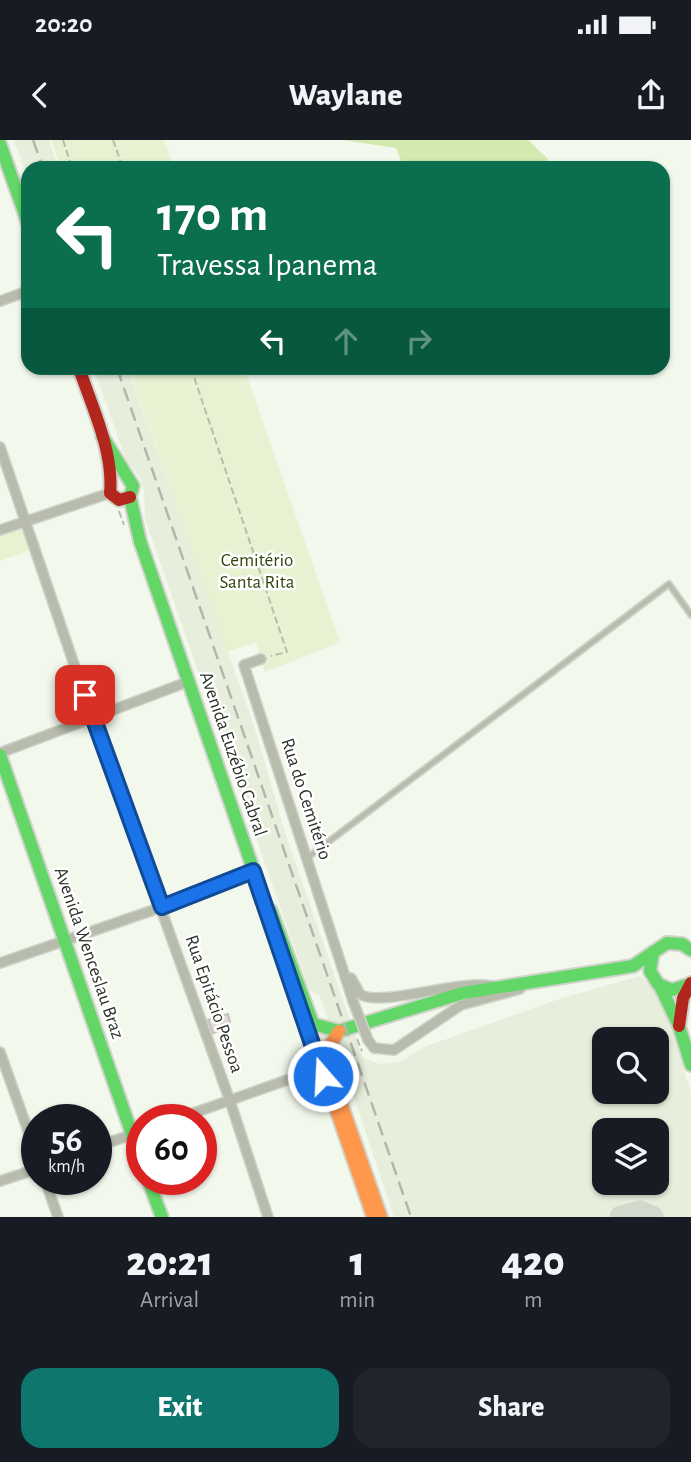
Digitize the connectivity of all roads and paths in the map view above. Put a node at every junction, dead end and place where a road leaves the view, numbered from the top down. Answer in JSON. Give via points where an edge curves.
{"nodes":[{"id":1,"x":63,"y":140,"type":"edge"},
{"id":2,"x":113,"y":140,"type":"edge"},
{"id":3,"x":0,"y":144,"type":"edge"},
{"id":4,"x":70,"y":161,"type":"edge"},
{"id":5,"x":120,"y":161,"type":"edge"},
{"id":6,"x":21,"y":203,"type":"edge"},
{"id":7,"x":21,"y":294,"type":"edge"},
{"id":8,"x":0,"y":301,"type":"edge"},
{"id":9,"x":81,"y":375,"type":"edge"},
{"id":10,"x":193,"y":375,"type":"edge"},
{"id":11,"x":102,"y":436,"type":"junction"},
{"id":12,"x":0,"y":447,"type":"edge"},
{"id":13,"x":125,"y":477,"type":"junction"},
{"id":14,"x":118,"y":493,"type":"junction"},
{"id":15,"x":26,"y":521,"type":"junction"},
{"id":16,"x":0,"y":530,"type":"edge"},
{"id":17,"x":691,"y":615,"type":"edge"},
{"id":18,"x":261,"y":659,"type":"joint"},
{"id":19,"x":187,"y":682,"type":"junction"},
{"id":20,"x":93,"y":720,"type":"junction"},
{"id":21,"x":0,"y":754,"type":"edge"},
{"id":22,"x":307,"y":858,"type":"junction"},
{"id":23,"x":253,"y":871,"type":"junction"},
{"id":24,"x":263,"y":894,"type":"junction"},
{"id":25,"x":162,"y":907,"type":"junction"},
{"id":26,"x":65,"y":941,"type":"junction"},
{"id":27,"x":691,"y":950,"type":"edge"},
{"id":28,"x":653,"y":952,"type":"junction"},
{"id":29,"x":341,"y":961,"type":"junction"},
{"id":30,"x":0,"y":963,"type":"edge"},
{"id":31,"x":633,"y":966,"type":"junction"},
{"id":32,"x":550,"y":979,"type":"junction"},
{"id":33,"x":691,"y":983,"type":"edge"},
{"id":34,"x":658,"y":985,"type":"junction"},
{"id":35,"x":497,"y":987,"type":"junction"},
{"id":36,"x":679,"y":1026,"type":"junction"},
{"id":37,"x":339,"y":1031,"type":"junction"},
{"id":38,"x":357,"y":1039,"type":"dead end"},
{"id":39,"x":362,"y":1051,"type":"dead end"},
{"id":40,"x":0,"y":1052,"type":"edge"},
{"id":41,"x":691,"y":1065,"type":"edge"},
{"id":42,"x":321,"y":1068,"type":"junction"},
{"id":43,"x":344,"y":1068,"type":"dead end"},
{"id":44,"x":347,"y":1074,"type":"dead end"},
{"id":45,"x":230,"y":1101,"type":"junction"},
{"id":46,"x":217,"y":1105,"type":"edge"},
{"id":47,"x":126,"y":1106,"type":"edge"},
{"id":48,"x":21,"y":1111,"type":"edge"},
{"id":49,"x":21,"y":1174,"type":"edge"},
{"id":50,"x":0,"y":1181,"type":"edge"},
{"id":51,"x":50,"y":1195,"type":"edge"},
{"id":52,"x":154,"y":1195,"type":"edge"},
{"id":53,"x":58,"y":1217,"type":"edge"},
{"id":54,"x":162,"y":1217,"type":"edge"},
{"id":55,"x":268,"y":1217,"type":"edge"},
{"id":56,"x":373,"y":1217,"type":"edge"},
{"id":57,"x":381,"y":1217,"type":"edge"}],
"edges":[{"from":1,"to":4,"type":"path"},
{"from":2,"to":5,"type":"path"},
{"from":3,"to":6,"type":"street"},
{"from":7,"to":8,"type":"street"},
{"from":9,"to":11,"type":"street","name":"Avenida Euzébio Cabral"},
{"from":10,"to":18,"type":"path","via":[[287,652]]},
{"from":11,"to":13,"type":"street","name":"Avenida Euzébio Cabral"},
{"from":11,"to":14,"type":"street","name":"Avenida Euzébio Cabral"},
{"from":12,"to":15,"type":"street","name":"Rua Epitácio Pessoa"},
{"from":13,"to":14,"type":"street","via":[[117,477]]},
{"from":13,"to":14,"type":"street","name":"Avenida Euzébio Cabral","via":[[132,486]]},
{"from":14,"to":15,"type":"street"},
{"from":14,"to":19,"type":"street","name":"Avenida Euzébio Cabral","via":[[140,541]]},
{"from":15,"to":16,"type":"street"},
{"from":15,"to":20,"type":"street","name":"Rua Epitácio Pessoa"},
{"from":17,"to":22,"type":"lane","via":[[670,584]]},
{"from":18,"to":22,"type":"street","name":"Rua do Cemitério","via":[[244,665]]},
{"from":19,"to":20,"type":"street"},
{"from":19,"to":23,"type":"street","name":"Avenida Euzébio Cabral"},
{"from":20,"to":21,"type":"street"},
{"from":20,"to":25,"type":"street","name":"Rua Epitácio Pessoa"},
{"from":21,"to":26,"type":"street","name":"Avenida Wenceslau Braz"},
{"from":22,"to":29,"type":"street","name":"Rua do Cemitério"},
{"from":23,"to":24,"type":"street","name":"Avenida Euzébio Cabral"},
{"from":23,"to":25,"type":"street"},
{"from":24,"to":37,"type":"street","via":[[279,925],[313,1024]]},
{"from":24,"to":42,"type":"street","name":"Avenida Euzébio Cabral"},
{"from":25,"to":26,"type":"street"},
{"from":25,"to":45,"type":"street","name":"Rua Epitácio Pessoa"},
{"from":26,"to":30,"type":"street"},
{"from":26,"to":47,"type":"street","name":"Avenida Wenceslau Braz"},
{"from":27,"to":28,"type":"street","via":[[675,942]]},
{"from":28,"to":31,"type":"street"},
{"from":28,"to":34,"type":"street","via":[[649,968]]},
{"from":29,"to":32,"type":"street","name":"Rua do Cemitério","bridge":true,"via":[[368,1040],[374,1048],[394,1051],[461,1005]]},
{"from":29,"to":35,"type":"street","name":"Rua do Cemitério","via":[[356,989],[376,1000],[464,984]]},
{"from":31,"to":32,"type":"street"},
{"from":31,"to":34,"type":"street"},
{"from":32,"to":35,"type":"street"},
{"from":33,"to":34,"type":"street","via":[[676,991]]},
{"from":33,"to":36,"type":"street","via":[[683,998]]},
{"from":34,"to":36,"type":"street"},
{"from":35,"to":37,"type":"street"},
{"from":36,"to":41,"type":"street"},
{"from":37,"to":57,"type":"street","via":[[326,1060]]},
{"from":38,"to":39,"type":"path"},
{"from":40,"to":48,"type":"street"},
{"from":42,"to":45,"type":"street"},
{"from":42,"to":56,"type":"street","name":"Avenida Euzébio Cabral"},
{"from":43,"to":44,"type":"path"},
{"from":45,"to":46,"type":"street"},
{"from":45,"to":55,"type":"street","name":"Rua Epitácio Pessoa"},
{"from":49,"to":50,"type":"street"},
{"from":51,"to":53,"type":"street"},
{"from":52,"to":54,"type":"street"}]}
